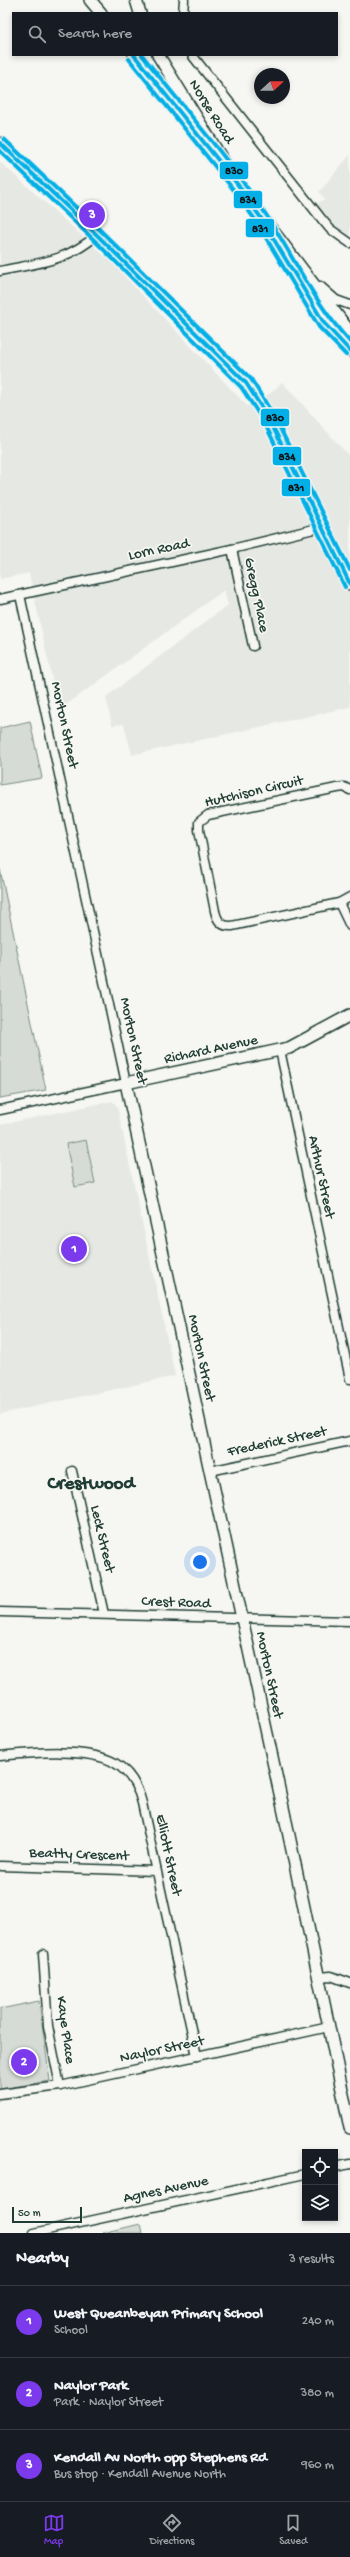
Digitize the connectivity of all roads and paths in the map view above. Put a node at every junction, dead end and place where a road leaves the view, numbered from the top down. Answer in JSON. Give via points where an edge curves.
{"nodes":[{"id":1,"x":90,"y":0,"type":"edge"},
{"id":2,"x":136,"y":0,"type":"edge"},
{"id":3,"x":184,"y":0,"type":"edge"},
{"id":4,"x":100,"y":12,"type":"edge"},
{"id":5,"x":140,"y":12,"type":"edge"},
{"id":6,"x":183,"y":12,"type":"edge"},
{"id":7,"x":135,"y":56,"type":"edge"},
{"id":8,"x":159,"y":56,"type":"edge"},
{"id":9,"x":193,"y":56,"type":"edge"},
{"id":10,"x":0,"y":143,"type":"edge"},
{"id":11,"x":238,"y":185,"type":"junction"},
{"id":12,"x":261,"y":218,"type":"junction"},
{"id":13,"x":97,"y":235,"type":"junction"},
{"id":14,"x":350,"y":243,"type":"edge"},
{"id":15,"x":300,"y":268,"type":"junction"},
{"id":16,"x":0,"y":271,"type":"edge"},
{"id":17,"x":350,"y":305,"type":"edge"},
{"id":18,"x":346,"y":334,"type":"edge"},
{"id":19,"x":350,"y":351,"type":"edge"},
{"id":20,"x":322,"y":527,"type":"junction"},
{"id":21,"x":232,"y":549,"type":"junction"},
{"id":22,"x":350,"y":584,"type":"edge"},
{"id":23,"x":20,"y":595,"type":"junction"},
{"id":24,"x":0,"y":599,"type":"edge"},
{"id":25,"x":253,"y":646,"type":"dead end"},
{"id":26,"x":350,"y":790,"type":"edge"},
{"id":27,"x":350,"y":897,"type":"edge"},
{"id":28,"x":339,"y":903,"type":"junction"},
{"id":29,"x":350,"y":926,"type":"edge"},
{"id":30,"x":350,"y":1015,"type":"edge"},
{"id":31,"x":280,"y":1050,"type":"junction"},
{"id":32,"x":126,"y":1083,"type":"junction"},
{"id":33,"x":0,"y":1110,"type":"edge"},
{"id":34,"x":350,"y":1379,"type":"edge"},
{"id":35,"x":350,"y":1441,"type":"edge"},
{"id":36,"x":72,"y":1471,"type":"dead end"},
{"id":37,"x":210,"y":1471,"type":"junction"},
{"id":38,"x":0,"y":1612,"type":"edge"},
{"id":39,"x":104,"y":1614,"type":"junction"},
{"id":40,"x":242,"y":1619,"type":"junction"},
{"id":41,"x":350,"y":1621,"type":"edge"},
{"id":42,"x":0,"y":1751,"type":"edge"},
{"id":43,"x":20,"y":1754,"type":"junction"},
{"id":44,"x":0,"y":1756,"type":"edge"},
{"id":45,"x":0,"y":1866,"type":"edge"},
{"id":46,"x":156,"y":1871,"type":"junction"},
{"id":47,"x":43,"y":1954,"type":"dead end"},
{"id":48,"x":319,"y":1977,"type":"junction"},
{"id":49,"x":350,"y":1983,"type":"edge"},
{"id":50,"x":329,"y":2027,"type":"junction"},
{"id":51,"x":197,"y":2056,"type":"junction"},
{"id":52,"x":60,"y":2086,"type":"junction"},
{"id":53,"x":0,"y":2094,"type":"edge"},
{"id":54,"x":350,"y":2128,"type":"edge"},
{"id":55,"x":350,"y":2164,"type":"edge"},
{"id":56,"x":338,"y":2166,"type":"edge"},
{"id":57,"x":302,"y":2175,"type":"edge"},
{"id":58,"x":34,"y":2233,"type":"edge"}],
"edges":[{"from":1,"to":4,"type":"street"},
{"from":2,"to":5,"type":"street"},
{"from":3,"to":6,"type":"street"},
{"from":7,"to":11,"type":"street","name":"Norse Road"},
{"from":8,"to":11,"type":"street","name":"Norse Road"},
{"from":9,"to":14,"type":"street","via":[[328,226]]},
{"from":10,"to":13,"type":"street"},
{"from":11,"to":12,"type":"street","name":"Norse Road"},
{"from":12,"to":15,"type":"street","name":"Norse Road"},
{"from":12,"to":18,"type":"street","name":"Norse Road","via":[[324,323]]},
{"from":13,"to":16,"type":"street","via":[[82,248],[65,257]]},
{"from":13,"to":20,"type":"street","via":[[246,383],[269,419]]},
{"from":15,"to":17,"type":"street","via":[[332,297]]},
{"from":15,"to":18,"type":"street","name":"Norse Road"},
{"from":18,"to":19,"type":"street","name":"Norse Road"},
{"from":20,"to":21,"type":"street","name":"Lorn Road"},
{"from":20,"to":22,"type":"street"},
{"from":21,"to":23,"type":"street","name":"Lorn Road"},
{"from":21,"to":25,"type":"street","name":"Gregg Place"},
{"from":23,"to":24,"type":"street","name":"Lorn Road"},
{"from":23,"to":32,"type":"street","name":"Morton Street"},
{"from":26,"to":28,"type":"street","name":"Hutchison Circuit","via":[[344,787],[337,788],[208,815],[201,819],[199,825],[214,911],[223,925],[232,926]]},
{"from":27,"to":28,"type":"street","name":"Hutchison Circuit"},
{"from":28,"to":29,"type":"street"},
{"from":30,"to":31,"type":"street","name":"Richard Avenue","via":[[289,1048]]},
{"from":31,"to":32,"type":"street","name":"Richard Avenue"},
{"from":31,"to":34,"type":"street","name":"Arthur Street"},
{"from":32,"to":33,"type":"street","name":"Richard Avenue"},
{"from":32,"to":37,"type":"street","name":"Morton Street"},
{"from":35,"to":37,"type":"street","name":"Frederick Street"},
{"from":36,"to":39,"type":"street","name":"Leck Street"},
{"from":37,"to":40,"type":"street","name":"Morton Street"},
{"from":38,"to":39,"type":"street","name":"Crest Road"},
{"from":39,"to":40,"type":"street","name":"Crest Road"},
{"from":40,"to":41,"type":"street","name":"Crest Road"},
{"from":40,"to":48,"type":"street","name":"Morton Street"},
{"from":42,"to":43,"type":"street","name":"Elliott Street"},
{"from":43,"to":44,"type":"street","name":"Elliott Street"},
{"from":43,"to":46,"type":"street","name":"Elliott Street","via":[[76,1754],[102,1757],[116,1763],[139,1791]]},
{"from":45,"to":46,"type":"street","name":"Beatty Crescent"},
{"from":46,"to":51,"type":"street","name":"Elliott Street"},
{"from":47,"to":52,"type":"street","name":"Kaye Place","via":[[48,2026]]},
{"from":48,"to":49,"type":"street","via":[[331,1976]]},
{"from":48,"to":50,"type":"street","name":"Morton Street"},
{"from":50,"to":51,"type":"street","name":"Naylor Street"},
{"from":50,"to":54,"type":"street","name":"Morton Street"},
{"from":51,"to":52,"type":"street","name":"Naylor Street"},
{"from":52,"to":53,"type":"street","name":"Naylor Street"},
{"from":55,"to":56,"type":"street"},
{"from":57,"to":58,"type":"street","name":"Agnes Avenue"}]}
